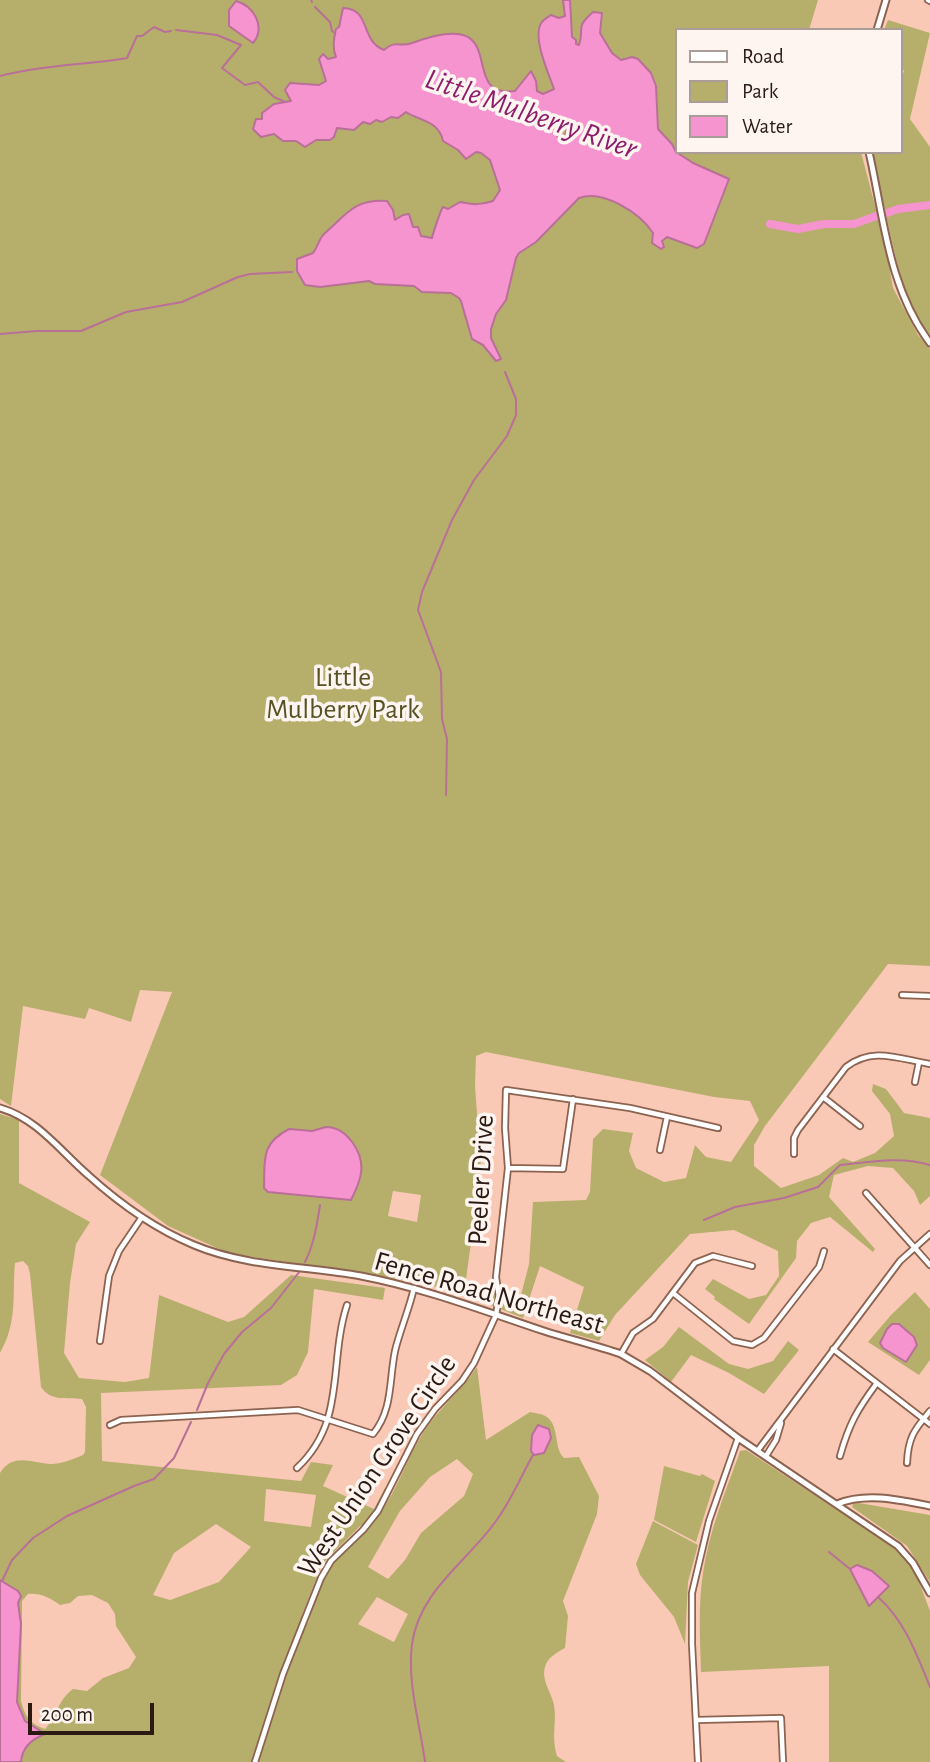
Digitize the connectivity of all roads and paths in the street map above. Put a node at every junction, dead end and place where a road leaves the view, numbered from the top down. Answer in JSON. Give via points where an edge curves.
{"nodes":[{"id":1,"x":886,"y":0,"type":"edge"},
{"id":2,"x":878,"y":28,"type":"edge"},
{"id":3,"x":869,"y":154,"type":"edge"},
{"id":4,"x":930,"y":343,"type":"edge"},
{"id":5,"x":902,"y":995,"type":"dead end"},
{"id":6,"x":930,"y":996,"type":"edge"},
{"id":7,"x":919,"y":1062,"type":"junction"},
{"id":8,"x":930,"y":1064,"type":"edge"},
{"id":9,"x":915,"y":1082,"type":"dead end"},
{"id":10,"x":823,"y":1097,"type":"junction"},
{"id":11,"x":573,"y":1099,"type":"junction"},
{"id":12,"x":0,"y":1108,"type":"edge"},
{"id":13,"x":667,"y":1117,"type":"junction"},
{"id":14,"x":859,"y":1126,"type":"dead end"},
{"id":15,"x":719,"y":1128,"type":"dead end"},
{"id":16,"x":660,"y":1150,"type":"dead end"},
{"id":17,"x":794,"y":1154,"type":"dead end"},
{"id":18,"x":508,"y":1168,"type":"junction"},
{"id":19,"x":866,"y":1193,"type":"dead end"},
{"id":20,"x":142,"y":1217,"type":"junction"},
{"id":21,"x":930,"y":1234,"type":"edge"},
{"id":22,"x":914,"y":1248,"type":"junction"},
{"id":23,"x":824,"y":1251,"type":"dead end"},
{"id":24,"x":930,"y":1265,"type":"edge"},
{"id":25,"x":752,"y":1266,"type":"dead end"},
{"id":26,"x":414,"y":1289,"type":"junction"},
{"id":27,"x":673,"y":1293,"type":"junction"},
{"id":28,"x":347,"y":1305,"type":"dead end"},
{"id":29,"x":496,"y":1315,"type":"junction"},
{"id":30,"x":100,"y":1341,"type":"dead end"},
{"id":31,"x":833,"y":1349,"type":"junction"},
{"id":32,"x":621,"y":1354,"type":"junction"},
{"id":33,"x":877,"y":1383,"type":"junction"},
{"id":34,"x":930,"y":1411,"type":"edge"},
{"id":35,"x":327,"y":1419,"type":"junction"},
{"id":36,"x":783,"y":1419,"type":"junction"},
{"id":37,"x":923,"y":1419,"type":"junction"},
{"id":38,"x":930,"y":1424,"type":"edge"},
{"id":39,"x":110,"y":1425,"type":"dead end"},
{"id":40,"x":738,"y":1438,"type":"junction"},
{"id":41,"x":758,"y":1450,"type":"junction"},
{"id":42,"x":766,"y":1456,"type":"junction"},
{"id":43,"x":840,"y":1456,"type":"dead end"},
{"id":44,"x":907,"y":1463,"type":"dead end"},
{"id":45,"x":297,"y":1468,"type":"dead end"},
{"id":46,"x":837,"y":1504,"type":"junction"},
{"id":47,"x":930,"y":1506,"type":"edge"},
{"id":48,"x":930,"y":1592,"type":"edge"},
{"id":49,"x":696,"y":1720,"type":"junction"},
{"id":50,"x":255,"y":1762,"type":"edge"},
{"id":51,"x":698,"y":1762,"type":"edge"},
{"id":52,"x":783,"y":1762,"type":"edge"}],
"edges":[{"from":1,"to":2,"type":"street"},
{"from":3,"to":4,"type":"street","via":[[899,289]]},
{"from":5,"to":6,"type":"street"},
{"from":7,"to":8,"type":"street"},
{"from":7,"to":9,"type":"street"},
{"from":7,"to":10,"type":"street","via":[[866,1055],[846,1067]]},
{"from":10,"to":14,"type":"street"},
{"from":10,"to":17,"type":"street","via":[[797,1130]]},
{"from":11,"to":13,"type":"street"},
{"from":11,"to":18,"type":"street","via":[[563,1169]]},
{"from":11,"to":18,"type":"street","name":"Peeler Drive","via":[[506,1090]]},
{"from":12,"to":20,"type":"street","name":"Fence Road Northeast","via":[[44,1132],[91,1178]]},
{"from":13,"to":15,"type":"street"},
{"from":13,"to":16,"type":"street"},
{"from":18,"to":29,"type":"street","name":"Peeler Drive"},
{"from":19,"to":22,"type":"street"},
{"from":20,"to":26,"type":"street","name":"Fence Road Northeast","via":[[219,1255]]},
{"from":20,"to":30,"type":"street","via":[[114,1261]]},
{"from":21,"to":22,"type":"street"},
{"from":22,"to":24,"type":"street"},
{"from":22,"to":31,"type":"street"},
{"from":23,"to":27,"type":"street","via":[[812,1277],[764,1338],[752,1345],[733,1341]]},
{"from":25,"to":27,"type":"street","via":[[704,1258]]},
{"from":26,"to":29,"type":"street","name":"Fence Road Northeast"},
{"from":26,"to":35,"type":"street","via":[[395,1351],[391,1394],[375,1432],[368,1434]]},
{"from":27,"to":32,"type":"street","via":[[653,1319],[633,1333]]},
{"from":28,"to":35,"type":"street"},
{"from":29,"to":32,"type":"street","name":"Fence Road Northeast"},
{"from":29,"to":50,"type":"street","name":"West Union Grove Circle","via":[[474,1363],[417,1434],[378,1511],[321,1578]]},
{"from":31,"to":33,"type":"street"},
{"from":31,"to":36,"type":"street"},
{"from":32,"to":40,"type":"street","name":"Fence Road Northeast"},
{"from":33,"to":37,"type":"street"},
{"from":33,"to":43,"type":"street","via":[[856,1412]]},
{"from":34,"to":37,"type":"street"},
{"from":35,"to":39,"type":"street","via":[[298,1410],[121,1420]]},
{"from":35,"to":45,"type":"street","via":[[315,1449]]},
{"from":36,"to":41,"type":"street"},
{"from":36,"to":42,"type":"street"},
{"from":37,"to":38,"type":"street"},
{"from":37,"to":44,"type":"street","via":[[911,1434]]},
{"from":40,"to":41,"type":"street","name":"Fence Road Northeast"},
{"from":40,"to":49,"type":"street","via":[[709,1521],[692,1593]]},
{"from":41,"to":42,"type":"street","name":"Fence Road Northeast"},
{"from":42,"to":46,"type":"street","name":"Fence Road Northeast"},
{"from":46,"to":47,"type":"street","via":[[871,1497]]},
{"from":46,"to":48,"type":"street","name":"Fence Road Northeast","via":[[898,1546]]},
{"from":49,"to":51,"type":"street"},
{"from":49,"to":52,"type":"street","via":[[781,1718]]}]}
